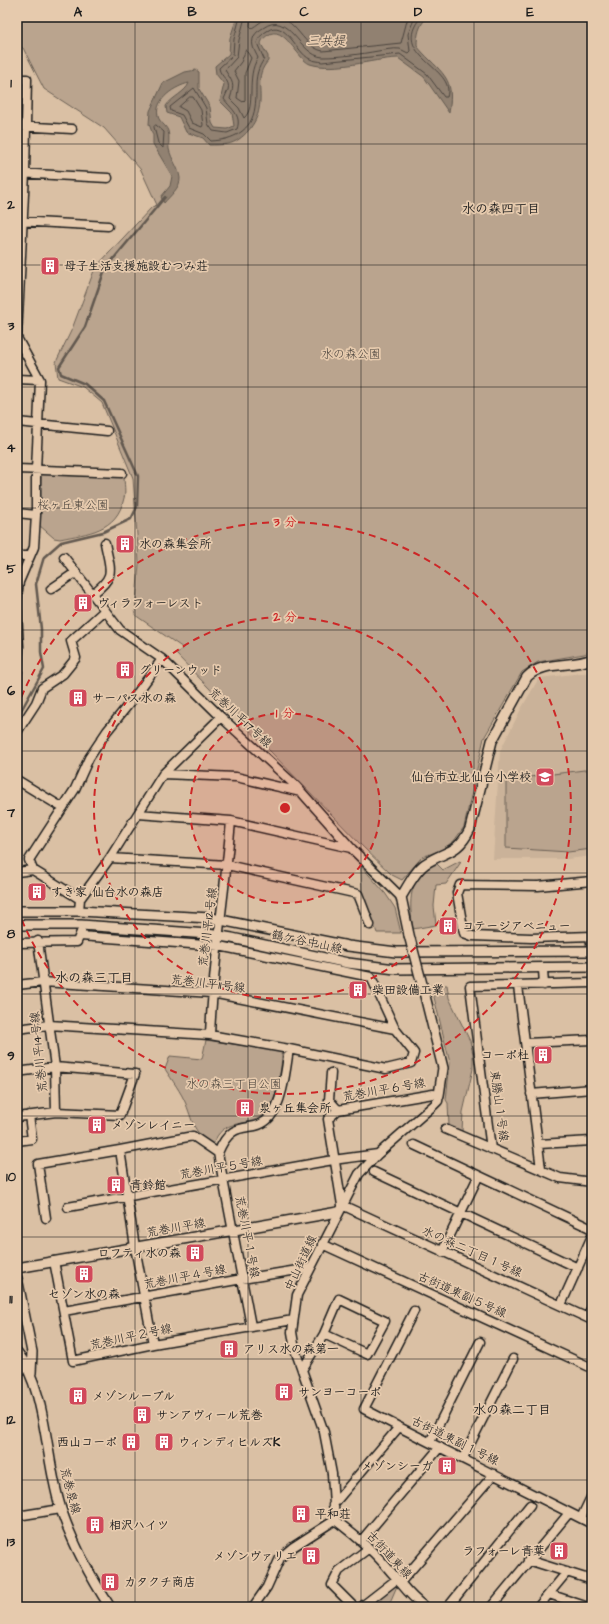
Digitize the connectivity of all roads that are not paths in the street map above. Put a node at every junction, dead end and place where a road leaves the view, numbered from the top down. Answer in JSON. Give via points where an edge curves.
{"nodes":[{"id":1,"x":17,"y":79,"type":"edge"},
{"id":2,"x":17,"y":126,"type":"edge"},
{"id":3,"x":26,"y":127,"type":"junction"},
{"id":4,"x":72,"y":129,"type":"dead end"},
{"id":5,"x":21,"y":173,"type":"edge"},
{"id":6,"x":108,"y":178,"type":"dead end"},
{"id":7,"x":20,"y":221,"type":"edge"},
{"id":8,"x":108,"y":226,"type":"dead end"},
{"id":9,"x":18,"y":273,"type":"edge"},
{"id":10,"x":17,"y":338,"type":"edge"},
{"id":11,"x":17,"y":379,"type":"edge"},
{"id":12,"x":40,"y":380,"type":"junction"},
{"id":13,"x":17,"y":422,"type":"edge"},
{"id":14,"x":38,"y":423,"type":"junction"},
{"id":15,"x":107,"y":431,"type":"dead end"},
{"id":16,"x":17,"y":469,"type":"edge"},
{"id":17,"x":36,"y":470,"type":"junction"},
{"id":18,"x":122,"y":472,"type":"dead end"},
{"id":19,"x":17,"y":513,"type":"edge"},
{"id":20,"x":36,"y":515,"type":"junction"},
{"id":21,"x":105,"y":543,"type":"dead end"},
{"id":22,"x":17,"y":556,"type":"edge"},
{"id":23,"x":29,"y":556,"type":"junction"},
{"id":24,"x":64,"y":557,"type":"dead end"},
{"id":25,"x":76,"y":572,"type":"junction"},
{"id":26,"x":51,"y":589,"type":"dead end"},
{"id":27,"x":92,"y":594,"type":"junction"},
{"id":28,"x":17,"y":598,"type":"edge"},
{"id":29,"x":17,"y":610,"type":"edge"},
{"id":30,"x":105,"y":610,"type":"junction"},
{"id":31,"x":18,"y":646,"type":"edge"},
{"id":32,"x":162,"y":659,"type":"junction"},
{"id":33,"x":592,"y":659,"type":"edge"},
{"id":34,"x":17,"y":684,"type":"edge"},
{"id":35,"x":220,"y":717,"type":"junction"},
{"id":36,"x":17,"y":732,"type":"edge"},
{"id":37,"x":163,"y":774,"type":"junction"},
{"id":38,"x":17,"y":780,"type":"edge"},
{"id":39,"x":301,"y":792,"type":"junction"},
{"id":40,"x":63,"y":808,"type":"junction"},
{"id":41,"x":138,"y":814,"type":"junction"},
{"id":42,"x":231,"y":821,"type":"junction"},
{"id":43,"x":351,"y":848,"type":"junction"},
{"id":44,"x":110,"y":858,"type":"junction"},
{"id":45,"x":227,"y":865,"type":"junction"},
{"id":46,"x":33,"y":870,"type":"junction"},
{"id":47,"x":17,"y":872,"type":"edge"},
{"id":48,"x":592,"y":881,"type":"edge"},
{"id":49,"x":401,"y":897,"type":"junction"},
{"id":50,"x":80,"y":899,"type":"junction"},
{"id":51,"x":17,"y":911,"type":"edge"},
{"id":52,"x":79,"y":911,"type":"junction"},
{"id":53,"x":221,"y":919,"type":"junction"},
{"id":54,"x":17,"y":925,"type":"edge"},
{"id":55,"x":81,"y":925,"type":"junction"},
{"id":56,"x":370,"y":925,"type":"dead end"},
{"id":57,"x":220,"y":935,"type":"junction"},
{"id":58,"x":80,"y":936,"type":"junction"},
{"id":59,"x":591,"y":936,"type":"edge"},
{"id":60,"x":531,"y":938,"type":"junction"},
{"id":61,"x":38,"y":941,"type":"junction"},
{"id":62,"x":17,"y":943,"type":"edge"},
{"id":63,"x":219,"y":946,"type":"junction"},
{"id":64,"x":592,"y":951,"type":"edge"},
{"id":65,"x":530,"y":952,"type":"junction"},
{"id":66,"x":592,"y":967,"type":"edge"},
{"id":67,"x":543,"y":969,"type":"junction"},
{"id":68,"x":42,"y":982,"type":"junction"},
{"id":69,"x":592,"y":983,"type":"edge"},
{"id":70,"x":17,"y":985,"type":"edge"},
{"id":71,"x":544,"y":985,"type":"junction"},
{"id":72,"x":518,"y":986,"type":"junction"},
{"id":73,"x":212,"y":993,"type":"junction"},
{"id":74,"x":49,"y":1026,"type":"junction"},
{"id":75,"x":17,"y":1029,"type":"edge"},
{"id":76,"x":395,"y":1029,"type":"junction"},
{"id":77,"x":210,"y":1035,"type":"junction"},
{"id":78,"x":592,"y":1040,"type":"edge"},
{"id":79,"x":526,"y":1043,"type":"junction"},
{"id":80,"x":289,"y":1049,"type":"junction"},
{"id":81,"x":55,"y":1067,"type":"junction"},
{"id":82,"x":17,"y":1072,"type":"edge"},
{"id":83,"x":332,"y":1073,"type":"dead end"},
{"id":84,"x":592,"y":1089,"type":"edge"},
{"id":85,"x":531,"y":1094,"type":"junction"},
{"id":86,"x":439,"y":1095,"type":"junction"},
{"id":87,"x":338,"y":1110,"type":"junction"},
{"id":88,"x":56,"y":1112,"type":"junction"},
{"id":89,"x":29,"y":1115,"type":"junction"},
{"id":90,"x":17,"y":1117,"type":"edge"},
{"id":91,"x":445,"y":1129,"type":"dead end"},
{"id":92,"x":17,"y":1141,"type":"edge"},
{"id":93,"x":592,"y":1141,"type":"edge"},
{"id":94,"x":539,"y":1144,"type":"junction"},
{"id":95,"x":414,"y":1145,"type":"dead end"},
{"id":96,"x":491,"y":1149,"type":"junction"},
{"id":97,"x":120,"y":1150,"type":"junction"},
{"id":98,"x":218,"y":1153,"type":"junction"},
{"id":99,"x":378,"y":1154,"type":"junction"},
{"id":100,"x":333,"y":1160,"type":"junction"},
{"id":101,"x":541,"y":1169,"type":"junction"},
{"id":102,"x":374,"y":1172,"type":"dead end"},
{"id":103,"x":478,"y":1177,"type":"junction"},
{"id":104,"x":224,"y":1180,"type":"junction"},
{"id":105,"x":592,"y":1182,"type":"edge"},
{"id":106,"x":128,"y":1197,"type":"junction"},
{"id":107,"x":68,"y":1207,"type":"dead end"},
{"id":108,"x":340,"y":1209,"type":"junction"},
{"id":109,"x":461,"y":1214,"type":"junction"},
{"id":110,"x":46,"y":1218,"type":"dead end"},
{"id":111,"x":592,"y":1229,"type":"edge"},
{"id":112,"x":233,"y":1230,"type":"junction"},
{"id":113,"x":592,"y":1236,"type":"edge"},
{"id":114,"x":322,"y":1244,"type":"junction"},
{"id":115,"x":135,"y":1247,"type":"junction"},
{"id":116,"x":442,"y":1252,"type":"junction"},
{"id":117,"x":54,"y":1261,"type":"junction"},
{"id":118,"x":17,"y":1268,"type":"edge"},
{"id":119,"x":310,"y":1268,"type":"junction"},
{"id":120,"x":578,"y":1268,"type":"junction"},
{"id":121,"x":17,"y":1278,"type":"edge"},
{"id":122,"x":242,"y":1278,"type":"junction"},
{"id":123,"x":146,"y":1298,"type":"junction"},
{"id":124,"x":561,"y":1305,"type":"junction"},
{"id":125,"x":592,"y":1306,"type":"edge"},
{"id":126,"x":64,"y":1311,"type":"junction"},
{"id":127,"x":414,"y":1312,"type":"dead end"},
{"id":128,"x":590,"y":1318,"type":"edge"},
{"id":129,"x":293,"y":1320,"type":"junction"},
{"id":130,"x":251,"y":1326,"type":"junction"},
{"id":131,"x":324,"y":1334,"type":"junction"},
{"id":132,"x":480,"y":1342,"type":"dead end"},
{"id":133,"x":153,"y":1344,"type":"junction"},
{"id":134,"x":17,"y":1352,"type":"edge"},
{"id":135,"x":513,"y":1359,"type":"dead end"},
{"id":136,"x":592,"y":1368,"type":"edge"},
{"id":137,"x":302,"y":1370,"type":"junction"},
{"id":138,"x":31,"y":1373,"type":"junction"},
{"id":139,"x":399,"y":1427,"type":"junction"},
{"id":140,"x":430,"y":1442,"type":"junction"},
{"id":141,"x":440,"y":1447,"type":"junction"},
{"id":142,"x":463,"y":1458,"type":"junction"},
{"id":143,"x":494,"y":1474,"type":"junction"},
{"id":144,"x":592,"y":1494,"type":"edge"},
{"id":145,"x":333,"y":1505,"type":"junction"},
{"id":146,"x":530,"y":1505,"type":"dead end"},
{"id":147,"x":61,"y":1509,"type":"junction"},
{"id":148,"x":569,"y":1512,"type":"junction"},
{"id":149,"x":17,"y":1516,"type":"edge"},
{"id":150,"x":581,"y":1518,"type":"junction"},
{"id":151,"x":334,"y":1520,"type":"junction"},
{"id":152,"x":592,"y":1524,"type":"edge"},
{"id":153,"x":361,"y":1541,"type":"junction"},
{"id":154,"x":369,"y":1548,"type":"junction"},
{"id":155,"x":528,"y":1560,"type":"junction"},
{"id":156,"x":567,"y":1572,"type":"junction"},
{"id":157,"x":592,"y":1580,"type":"edge"},
{"id":158,"x":398,"y":1581,"type":"junction"},
{"id":159,"x":549,"y":1594,"type":"junction"},
{"id":160,"x":110,"y":1607,"type":"edge"},
{"id":161,"x":253,"y":1607,"type":"edge"},
{"id":162,"x":354,"y":1607,"type":"edge"},
{"id":163,"x":361,"y":1607,"type":"edge"},
{"id":164,"x":425,"y":1607,"type":"edge"},
{"id":165,"x":448,"y":1607,"type":"edge"},
{"id":166,"x":492,"y":1607,"type":"edge"},
{"id":167,"x":538,"y":1607,"type":"edge"},
{"id":168,"x":588,"y":1607,"type":"edge"}],
"edges":[{"from":1,"to":3,"type":"street","via":[[27,80]]},
{"from":2,"to":3,"type":"street"},
{"from":3,"to":4,"type":"street"},
{"from":3,"to":5,"type":"street"},
{"from":5,"to":6,"type":"street"},
{"from":5,"to":7,"type":"street"},
{"from":7,"to":8,"type":"street"},
{"from":7,"to":9,"type":"street"},
{"from":9,"to":10,"type":"street"},
{"from":10,"to":12,"type":"street"},
{"from":11,"to":12,"type":"street"},
{"from":12,"to":14,"type":"street"},
{"from":13,"to":14,"type":"street"},
{"from":14,"to":15,"type":"street"},
{"from":14,"to":17,"type":"street"},
{"from":16,"to":17,"type":"street"},
{"from":17,"to":18,"type":"street"},
{"from":17,"to":20,"type":"street"},
{"from":19,"to":20,"type":"street"},
{"from":20,"to":23,"type":"street","via":[[34,547]]},
{"from":21,"to":27,"type":"street","via":[[111,575],[105,585]]},
{"from":22,"to":23,"type":"street"},
{"from":23,"to":28,"type":"street","via":[[19,582]]},
{"from":24,"to":25,"type":"street","name":"荒巻川平17号線"},
{"from":25,"to":26,"type":"street"},
{"from":25,"to":27,"type":"street","name":"荒巻川平17号線"},
{"from":27,"to":30,"type":"street","name":"荒巻川平17号線"},
{"from":29,"to":31,"type":"street"},
{"from":30,"to":32,"type":"street","name":"荒巻川平17号線","via":[[120,630]]},
{"from":30,"to":36,"type":"street","via":[[71,641],[76,658],[63,674],[42,688],[36,703]]},
{"from":31,"to":34,"type":"street"},
{"from":32,"to":35,"type":"street","name":"荒巻川平17号線"},
{"from":32,"to":40,"type":"street","via":[[103,736]]},
{"from":33,"to":49,"type":"street","via":[[543,668],[533,671],[527,678],[492,741],[470,829],[466,836],[457,848],[419,870]]},
{"from":35,"to":37,"type":"street"},
{"from":35,"to":39,"type":"street","name":"荒巻川平17号線"},
{"from":37,"to":39,"type":"street","via":[[236,777]]},
{"from":37,"to":41,"type":"street"},
{"from":38,"to":40,"type":"street"},
{"from":39,"to":43,"type":"street","name":"荒巻川平17号線"},
{"from":40,"to":46,"type":"street","via":[[28,860]]},
{"from":41,"to":42,"type":"street"},
{"from":41,"to":44,"type":"street"},
{"from":42,"to":43,"type":"street"},
{"from":42,"to":45,"type":"street","name":"荒巻川平12号線"},
{"from":43,"to":49,"type":"street","name":"荒巻川平17号線"},
{"from":44,"to":45,"type":"street"},
{"from":44,"to":50,"type":"street"},
{"from":45,"to":53,"type":"street","name":"荒巻川平12号線"},
{"from":45,"to":56,"type":"street","via":[[358,894]]},
{"from":46,"to":47,"type":"street"},
{"from":46,"to":50,"type":"street"},
{"from":48,"to":60,"type":"street","via":[[538,886],[460,885],[457,893],[464,933],[472,936]]},
{"from":49,"to":86,"type":"street","name":"中山街道線","bridge":true,"via":[[443,1068]]},
{"from":50,"to":52,"type":"street"},
{"from":51,"to":52,"type":"street"},
{"from":52,"to":53,"type":"street"},
{"from":53,"to":57,"type":"street","name":"荒巻川平12号線"},
{"from":53,"to":65,"type":"street","via":[[373,950]]},
{"from":54,"to":55,"type":"street","name":"鶴ケ谷中山線"},
{"from":55,"to":57,"type":"street","name":"鶴ケ谷中山線"},
{"from":55,"to":58,"type":"street"},
{"from":57,"to":63,"type":"street","name":"荒巻川平12号線"},
{"from":57,"to":67,"type":"street","name":"鶴ケ谷中山線","via":[[348,963],[395,969]]},
{"from":58,"to":61,"type":"street","via":[[77,942]]},
{"from":58,"to":63,"type":"street"},
{"from":59,"to":60,"type":"street"},
{"from":59,"to":64,"type":"street"},
{"from":60,"to":65,"type":"street"},
{"from":61,"to":62,"type":"street"},
{"from":61,"to":68,"type":"street","name":"荒巻川平14号線"},
{"from":63,"to":73,"type":"street","name":"荒巻川平12号線"},
{"from":63,"to":76,"type":"street","via":[[371,977]]},
{"from":64,"to":65,"type":"street"},
{"from":66,"to":67,"type":"street","name":"鶴ケ谷中山線"},
{"from":67,"to":71,"type":"street"},
{"from":68,"to":70,"type":"street","name":"荒巻川平11号線"},
{"from":68,"to":73,"type":"street","name":"荒巻川平11号線"},
{"from":68,"to":74,"type":"street","name":"荒巻川平14号線"},
{"from":69,"to":71,"type":"street"},
{"from":71,"to":72,"type":"street"},
{"from":72,"to":79,"type":"street"},
{"from":72,"to":96,"type":"street","name":"東勝山１号線","via":[[470,986]]},
{"from":73,"to":76,"type":"street","name":"荒巻川平11号線"},
{"from":73,"to":77,"type":"street","name":"荒巻川平12号線"},
{"from":74,"to":75,"type":"street"},
{"from":74,"to":77,"type":"street"},
{"from":74,"to":81,"type":"street","name":"荒巻川平14号線"},
{"from":76,"to":80,"type":"street","via":[[414,1053],[411,1063],[386,1069]]},
{"from":77,"to":80,"type":"street"},
{"from":78,"to":79,"type":"street"},
{"from":79,"to":85,"type":"street"},
{"from":80,"to":98,"type":"street","via":[[279,1101],[271,1116],[261,1124],[230,1132]]},
{"from":81,"to":82,"type":"street"},
{"from":81,"to":88,"type":"street","name":"荒巻川平14号線"},
{"from":81,"to":88,"type":"street","via":[[136,1074],[120,1115]]},
{"from":83,"to":87,"type":"street","via":[[329,1100]]},
{"from":84,"to":85,"type":"street"},
{"from":85,"to":94,"type":"street"},
{"from":86,"to":87,"type":"street","name":"荒巻川平６号線"},
{"from":86,"to":99,"type":"street","name":"中山街道線","via":[[434,1105]]},
{"from":87,"to":100,"type":"street","name":"荒巻川平６号線","via":[[328,1119]]},
{"from":88,"to":89,"type":"street"},
{"from":89,"to":90,"type":"street"},
{"from":89,"to":92,"type":"street","via":[[32,1139]]},
{"from":91,"to":96,"type":"street"},
{"from":93,"to":94,"type":"street"},
{"from":94,"to":101,"type":"street"},
{"from":95,"to":103,"type":"street"},
{"from":96,"to":101,"type":"street","name":"東勝山１号線"},
{"from":97,"to":98,"type":"street","via":[[193,1136]]},
{"from":97,"to":106,"type":"street"},
{"from":97,"to":110,"type":"street","via":[[38,1164]]},
{"from":98,"to":104,"type":"street","name":"荒巻川平１号線"},
{"from":99,"to":100,"type":"street","name":"荒巻川平５号線"},
{"from":99,"to":108,"type":"street","name":"中山街道線","via":[[359,1174]]},
{"from":100,"to":104,"type":"street","name":"荒巻川平５号線"},
{"from":100,"to":108,"type":"street","name":"荒巻川平６号線"},
{"from":101,"to":105,"type":"street","name":"東勝山１号線","via":[[560,1178]]},
{"from":102,"to":109,"type":"street"},
{"from":103,"to":109,"type":"street"},
{"from":103,"to":111,"type":"street"},
{"from":104,"to":106,"type":"street","name":"荒巻川平５号線"},
{"from":104,"to":112,"type":"street","name":"荒巻川平１号線"},
{"from":106,"to":107,"type":"street","name":"荒巻川平５号線"},
{"from":106,"to":115,"type":"street"},
{"from":108,"to":112,"type":"street","name":"荒巻川平線"},
{"from":108,"to":114,"type":"street","name":"中山街道線"},
{"from":108,"to":116,"type":"street","name":"水の森二丁目１号線"},
{"from":109,"to":116,"type":"street"},
{"from":109,"to":120,"type":"street"},
{"from":112,"to":115,"type":"street","name":"荒巻川平線"},
{"from":112,"to":122,"type":"street","name":"荒巻川平１号線"},
{"from":113,"to":120,"type":"street"},
{"from":114,"to":119,"type":"street","name":"中山街道線"},
{"from":114,"to":136,"type":"street","name":"古街道東副５号線"},
{"from":115,"to":117,"type":"street","name":"荒巻川平線"},
{"from":115,"to":123,"type":"street"},
{"from":116,"to":124,"type":"street","name":"水の森二丁目１号線"},
{"from":117,"to":118,"type":"street","name":"荒巻川平線"},
{"from":117,"to":126,"type":"street","name":"荒巻川平２号線"},
{"from":119,"to":122,"type":"street","name":"荒巻川平４号線"},
{"from":119,"to":129,"type":"street","name":"中山街道線","via":[[298,1295]]},
{"from":120,"to":124,"type":"street"},
{"from":121,"to":138,"type":"street","via":[[32,1352]]},
{"from":122,"to":123,"type":"street","name":"荒巻川平４号線"},
{"from":122,"to":130,"type":"street","name":"荒巻川平１号線"},
{"from":123,"to":126,"type":"street","name":"荒巻川平４号線"},
{"from":123,"to":133,"type":"street"},
{"from":124,"to":128,"type":"street","name":"水の森二丁目１号線"},
{"from":125,"to":128,"type":"street"},
{"from":126,"to":133,"type":"street","name":"荒巻川平２号線","via":[[73,1361]]},
{"from":127,"to":139,"type":"street","via":[[364,1409]]},
{"from":129,"to":130,"type":"street","name":"荒巻川平２号線"},
{"from":129,"to":137,"type":"street","name":"中山街道線","via":[[294,1350]]},
{"from":130,"to":133,"type":"street","name":"荒巻川平２号線"},
{"from":131,"to":131,"type":"street","via":[[339,1299],[385,1321],[367,1354]]},
{"from":131,"to":137,"type":"street"},
{"from":132,"to":140,"type":"street"},
{"from":134,"to":138,"type":"street","name":"荒巻泉線"},
{"from":135,"to":142,"type":"street"},
{"from":137,"to":145,"type":"street","name":"中山街道線","via":[[324,1432],[332,1474]]},
{"from":138,"to":147,"type":"street","name":"荒巻泉線"},
{"from":139,"to":140,"type":"street","name":"古街道東副１号線"},
{"from":139,"to":145,"type":"street","name":"古街道東副１号線"},
{"from":140,"to":141,"type":"street","name":"古街道東副１号線"},
{"from":141,"to":142,"type":"street","name":"古街道東副１号線"},
{"from":141,"to":153,"type":"street"},
{"from":142,"to":143,"type":"street","name":"古街道東副１号線"},
{"from":143,"to":148,"type":"street","name":"古街道東副１号線"},
{"from":143,"to":158,"type":"street"},
{"from":144,"to":150,"type":"street"},
{"from":145,"to":151,"type":"street","name":"中山街道線"},
{"from":146,"to":165,"type":"street"},
{"from":147,"to":149,"type":"street"},
{"from":147,"to":160,"type":"street","name":"荒巻泉線","via":[[86,1564]]},
{"from":148,"to":150,"type":"street","name":"古街道東副１号線"},
{"from":148,"to":155,"type":"street"},
{"from":150,"to":152,"type":"street","name":"古街道東副１号線"},
{"from":151,"to":153,"type":"street","name":"古街道東線"},
{"from":151,"to":161,"type":"street","via":[[280,1558],[267,1587]]},
{"from":153,"to":154,"type":"street","name":"古街道東線"},
{"from":154,"to":158,"type":"street","name":"古街道東線"},
{"from":154,"to":162,"type":"street","via":[[339,1571],[332,1585]]},
{"from":155,"to":156,"type":"street"},
{"from":155,"to":166,"type":"street"},
{"from":156,"to":157,"type":"street"},
{"from":156,"to":159,"type":"street"},
{"from":158,"to":163,"type":"street"},
{"from":158,"to":164,"type":"street","name":"古街道東線","via":[[413,1599]]},
{"from":159,"to":167,"type":"street"},
{"from":159,"to":168,"type":"street"}]}
